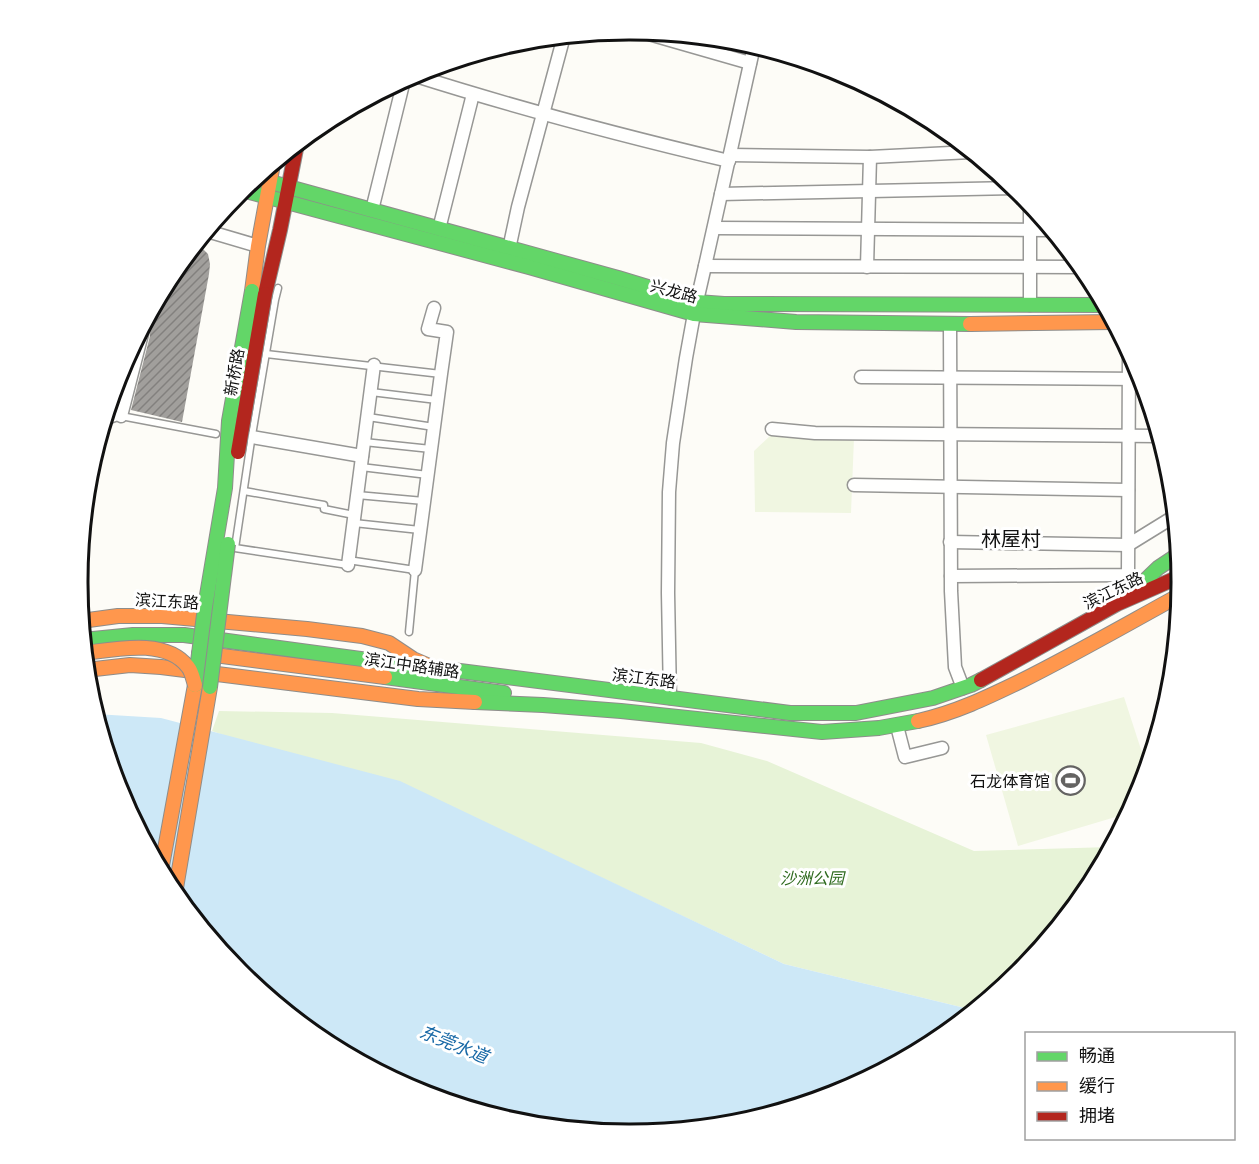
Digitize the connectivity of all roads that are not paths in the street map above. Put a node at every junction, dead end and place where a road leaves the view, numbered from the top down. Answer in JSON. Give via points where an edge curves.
{"nodes":[{"id":1,"x":681,"y":43,"type":"edge"},
{"id":2,"x":562,"y":45,"type":"edge"},
{"id":3,"x":752,"y":55,"type":"edge"},
{"id":4,"x":750,"y":63,"type":"junction"},
{"id":5,"x":428,"y":80,"type":"edge"},
{"id":6,"x":401,"y":91,"type":"edge"},
{"id":7,"x":473,"y":94,"type":"junction"},
{"id":8,"x":544,"y":113,"type":"junction"},
{"id":9,"x":960,"y":153,"type":"edge"},
{"id":10,"x":295,"y":156,"type":"edge"},
{"id":11,"x":870,"y":157,"type":"junction"},
{"id":12,"x":729,"y":158,"type":"junction"},
{"id":13,"x":266,"y":181,"type":"edge"},
{"id":14,"x":264,"y":183,"type":"edge"},
{"id":15,"x":289,"y":187,"type":"junction"},
{"id":16,"x":1001,"y":188,"type":"edge"},
{"id":17,"x":869,"y":191,"type":"junction"},
{"id":18,"x":254,"y":193,"type":"edge"},
{"id":19,"x":721,"y":194,"type":"junction"},
{"id":20,"x":267,"y":196,"type":"junction"},
{"id":21,"x":286,"y":202,"type":"junction"},
{"id":22,"x":372,"y":210,"type":"junction"},
{"id":23,"x":1030,"y":218,"type":"edge"},
{"id":24,"x":714,"y":228,"type":"junction"},
{"id":25,"x":439,"y":229,"type":"junction"},
{"id":26,"x":868,"y":229,"type":"junction"},
{"id":27,"x":1030,"y":230,"type":"junction"},
{"id":28,"x":1041,"y":230,"type":"edge"},
{"id":29,"x":215,"y":233,"type":"edge"},
{"id":30,"x":258,"y":246,"type":"junction"},
{"id":31,"x":508,"y":249,"type":"junction"},
{"id":32,"x":705,"y":266,"type":"junction"},
{"id":33,"x":867,"y":267,"type":"junction"},
{"id":34,"x":1070,"y":267,"type":"edge"},
{"id":35,"x":1030,"y":268,"type":"junction"},
{"id":36,"x":265,"y":291,"type":"junction"},
{"id":37,"x":1030,"y":305,"type":"junction"},
{"id":38,"x":1094,"y":305,"type":"edge"},
{"id":39,"x":434,"y":308,"type":"dead end"},
{"id":40,"x":695,"y":308,"type":"junction"},
{"id":41,"x":1104,"y":322,"type":"edge"},
{"id":42,"x":950,"y":324,"type":"junction"},
{"id":43,"x":266,"y":354,"type":"junction"},
{"id":44,"x":135,"y":363,"type":"edge"},
{"id":45,"x":374,"y":365,"type":"junction"},
{"id":46,"x":1129,"y":373,"type":"edge"},
{"id":47,"x":441,"y":374,"type":"junction"},
{"id":48,"x":861,"y":377,"type":"dead end"},
{"id":49,"x":951,"y":378,"type":"junction"},
{"id":50,"x":1129,"y":379,"type":"junction"},
{"id":51,"x":370,"y":392,"type":"junction"},
{"id":52,"x":437,"y":400,"type":"junction"},
{"id":53,"x":121,"y":416,"type":"junction"},
{"id":54,"x":367,"y":417,"type":"junction"},
{"id":55,"x":114,"y":419,"type":"edge"},
{"id":56,"x":434,"y":427,"type":"junction"},
{"id":57,"x":771,"y":429,"type":"dead end"},
{"id":58,"x":216,"y":434,"type":"dead end"},
{"id":59,"x":951,"y":434,"type":"junction"},
{"id":60,"x":252,"y":436,"type":"junction"},
{"id":61,"x":1129,"y":436,"type":"junction"},
{"id":62,"x":1151,"y":436,"type":"edge"},
{"id":63,"x":364,"y":442,"type":"junction"},
{"id":64,"x":431,"y":449,"type":"junction"},
{"id":65,"x":361,"y":461,"type":"junction"},
{"id":66,"x":428,"y":475,"type":"junction"},
{"id":67,"x":854,"y":485,"type":"dead end"},
{"id":68,"x":951,"y":488,"type":"junction"},
{"id":69,"x":1128,"y":490,"type":"junction"},
{"id":70,"x":244,"y":491,"type":"junction"},
{"id":71,"x":357,"y":495,"type":"junction"},
{"id":72,"x":424,"y":501,"type":"junction"},
{"id":73,"x":354,"y":519,"type":"junction"},
{"id":74,"x":1167,"y":521,"type":"edge"},
{"id":75,"x":420,"y":530,"type":"junction"},
{"id":76,"x":950,"y":542,"type":"junction"},
{"id":77,"x":1128,"y":545,"type":"junction"},
{"id":78,"x":1170,"y":560,"type":"edge"},
{"id":79,"x":348,"y":563,"type":"junction"},
{"id":80,"x":415,"y":570,"type":"junction"},
{"id":81,"x":951,"y":576,"type":"junction"},
{"id":82,"x":1148,"y":577,"type":"junction"},
{"id":83,"x":1171,"y":581,"type":"edge"},
{"id":84,"x":1144,"y":593,"type":"junction"},
{"id":85,"x":1170,"y":600,"type":"edge"},
{"id":86,"x":1165,"y":603,"type":"junction"},
{"id":87,"x":1117,"y":604,"type":"junction"},
{"id":88,"x":89,"y":620,"type":"edge"},
{"id":89,"x":409,"y":632,"type":"dead end"},
{"id":90,"x":208,"y":638,"type":"junction"},
{"id":91,"x":91,"y":639,"type":"edge"},
{"id":92,"x":93,"y":652,"type":"edge"},
{"id":93,"x":206,"y":654,"type":"junction"},
{"id":94,"x":95,"y":669,"type":"edge"},
{"id":95,"x":434,"y":669,"type":"junction"},
{"id":96,"x":195,"y":685,"type":"junction"},
{"id":97,"x":963,"y":688,"type":"junction"},
{"id":98,"x":670,"y":698,"type":"junction"},
{"id":99,"x":621,"y":711,"type":"junction"},
{"id":100,"x":897,"y":726,"type":"junction"},
{"id":101,"x":942,"y":748,"type":"dead end"},
{"id":102,"x":164,"y":857,"type":"edge"},
{"id":103,"x":177,"y":880,"type":"edge"}],
"edges":[{"from":1,"to":4,"type":"street"},
{"from":2,"to":8,"type":"street"},
{"from":3,"to":4,"type":"street"},
{"from":4,"to":12,"type":"street"},
{"from":5,"to":7,"type":"street"},
{"from":6,"to":22,"type":"street"},
{"from":7,"to":8,"type":"street"},
{"from":7,"to":25,"type":"street"},
{"from":8,"to":12,"type":"street"},
{"from":8,"to":31,"type":"street"},
{"from":9,"to":11,"type":"street"},
{"from":10,"to":15,"type":"main road","name":"新桥路"},
{"from":11,"to":12,"type":"street"},
{"from":11,"to":17,"type":"street"},
{"from":12,"to":19,"type":"street"},
{"from":13,"to":15,"type":"main road","name":"兴龙路"},
{"from":14,"to":20,"type":"main road","name":"新桥路"},
{"from":15,"to":21,"type":"main road","name":"新桥路"},
{"from":15,"to":22,"type":"main road","name":"兴龙路"},
{"from":16,"to":17,"type":"street"},
{"from":17,"to":19,"type":"street"},
{"from":17,"to":26,"type":"street"},
{"from":18,"to":20,"type":"main road","name":"兴龙路"},
{"from":19,"to":24,"type":"street"},
{"from":20,"to":21,"type":"main road","name":"兴龙路"},
{"from":20,"to":30,"type":"main road","name":"新桥路"},
{"from":21,"to":36,"type":"main road","name":"新桥路"},
{"from":21,"to":40,"type":"main road","name":"兴龙路"},
{"from":22,"to":25,"type":"main road","name":"兴龙路"},
{"from":23,"to":27,"type":"street"},
{"from":24,"to":26,"type":"street"},
{"from":24,"to":32,"type":"street"},
{"from":25,"to":31,"type":"main road","name":"兴龙路"},
{"from":26,"to":27,"type":"street"},
{"from":26,"to":33,"type":"street"},
{"from":27,"to":28,"type":"street"},
{"from":27,"to":35,"type":"street"},
{"from":29,"to":30,"type":"street"},
{"from":30,"to":36,"type":"main road","name":"新桥路"},
{"from":31,"to":40,"type":"main road","name":"兴龙路","via":[[618,278]]},
{"from":32,"to":33,"type":"street"},
{"from":32,"to":40,"type":"street"},
{"from":33,"to":35,"type":"street"},
{"from":34,"to":35,"type":"street"},
{"from":35,"to":37,"type":"street"},
{"from":36,"to":43,"type":"lane"},
{"from":36,"to":90,"type":"main road","name":"新桥路","bridge":true,"via":[[229,421]]},
{"from":37,"to":38,"type":"main road","name":"兴龙路"},
{"from":37,"to":40,"type":"main road","name":"兴龙路","via":[[724,304]]},
{"from":39,"to":47,"type":"street","via":[[428,330],[447,332]]},
{"from":40,"to":42,"type":"main road","name":"兴龙路","via":[[796,322]]},
{"from":40,"to":98,"type":"street","via":[[669,492]]},
{"from":41,"to":42,"type":"main road","name":"兴龙路"},
{"from":42,"to":49,"type":"street"},
{"from":43,"to":45,"type":"lane"},
{"from":43,"to":60,"type":"lane"},
{"from":44,"to":53,"type":"street"},
{"from":45,"to":47,"type":"lane"},
{"from":45,"to":51,"type":"street"},
{"from":46,"to":50,"type":"street"},
{"from":47,"to":52,"type":"street"},
{"from":48,"to":49,"type":"street"},
{"from":49,"to":50,"type":"street"},
{"from":49,"to":59,"type":"street"},
{"from":50,"to":61,"type":"street"},
{"from":51,"to":52,"type":"lane"},
{"from":51,"to":54,"type":"street"},
{"from":52,"to":56,"type":"street"},
{"from":53,"to":55,"type":"lane"},
{"from":53,"to":58,"type":"lane"},
{"from":54,"to":56,"type":"lane"},
{"from":54,"to":63,"type":"street"},
{"from":56,"to":64,"type":"street"},
{"from":57,"to":59,"type":"street"},
{"from":59,"to":61,"type":"street"},
{"from":59,"to":68,"type":"street"},
{"from":60,"to":65,"type":"street"},
{"from":60,"to":70,"type":"lane"},
{"from":61,"to":62,"type":"street"},
{"from":61,"to":69,"type":"street"},
{"from":63,"to":64,"type":"lane"},
{"from":63,"to":65,"type":"street"},
{"from":64,"to":66,"type":"street"},
{"from":65,"to":66,"type":"lane"},
{"from":65,"to":71,"type":"street"},
{"from":66,"to":72,"type":"street"},
{"from":67,"to":68,"type":"street"},
{"from":68,"to":69,"type":"street"},
{"from":68,"to":76,"type":"street"},
{"from":69,"to":77,"type":"street"},
{"from":70,"to":73,"type":"lane","via":[[324,505],[324,509]]},
{"from":70,"to":79,"type":"lane","via":[[235,548]]},
{"from":71,"to":72,"type":"lane"},
{"from":71,"to":73,"type":"street"},
{"from":72,"to":75,"type":"street"},
{"from":73,"to":75,"type":"lane"},
{"from":73,"to":79,"type":"street"},
{"from":74,"to":77,"type":"street"},
{"from":75,"to":80,"type":"street"},
{"from":76,"to":77,"type":"street"},
{"from":76,"to":81,"type":"street"},
{"from":77,"to":81,"type":"street","via":[[1128,575]]},
{"from":78,"to":82,"type":"main road"},
{"from":79,"to":80,"type":"lane"},
{"from":80,"to":89,"type":"lane"},
{"from":81,"to":97,"type":"street","via":[[955,667]]},
{"from":82,"to":84,"type":"main road"},
{"from":82,"to":87,"type":"main road"},
{"from":83,"to":84,"type":"main road","name":"滨江东路"},
{"from":84,"to":86,"type":"main road","via":[[1153,602]]},
{"from":84,"to":87,"type":"main road","name":"滨江东路"},
{"from":85,"to":86,"type":"main road"},
{"from":86,"to":100,"type":"main road","via":[[1059,663],[975,704]]},
{"from":87,"to":97,"type":"main road","name":"滨江东路"},
{"from":88,"to":95,"type":"main road","name":"滨江东路","via":[[162,616],[362,636],[389,643]]},
{"from":90,"to":91,"type":"main road","name":"滨江中路辅路","via":[[152,634]]},
{"from":90,"to":93,"type":"main road","name":"新桥路","bridge":true},
{"from":90,"to":95,"type":"main road","name":"滨江中路辅路"},
{"from":92,"to":96,"type":"main road","bridge":true,"via":[[129,648],[165,650],[187,665]]},
{"from":93,"to":96,"type":"main road","bridge":true},
{"from":93,"to":99,"type":"main road","name":"滨江中路辅路"},
{"from":93,"to":103,"type":"main road","bridge":true,"via":[[210,687]]},
{"from":94,"to":99,"type":"main road","via":[[161,667],[418,699]]},
{"from":95,"to":98,"type":"main road","name":"滨江东路"},
{"from":96,"to":102,"type":"main road"},
{"from":97,"to":98,"type":"main road","name":"滨江东路","via":[[933,699],[856,713],[790,713]]},
{"from":99,"to":100,"type":"main road","via":[[822,732]]},
{"from":100,"to":101,"type":"street","via":[[905,757]]}]}
